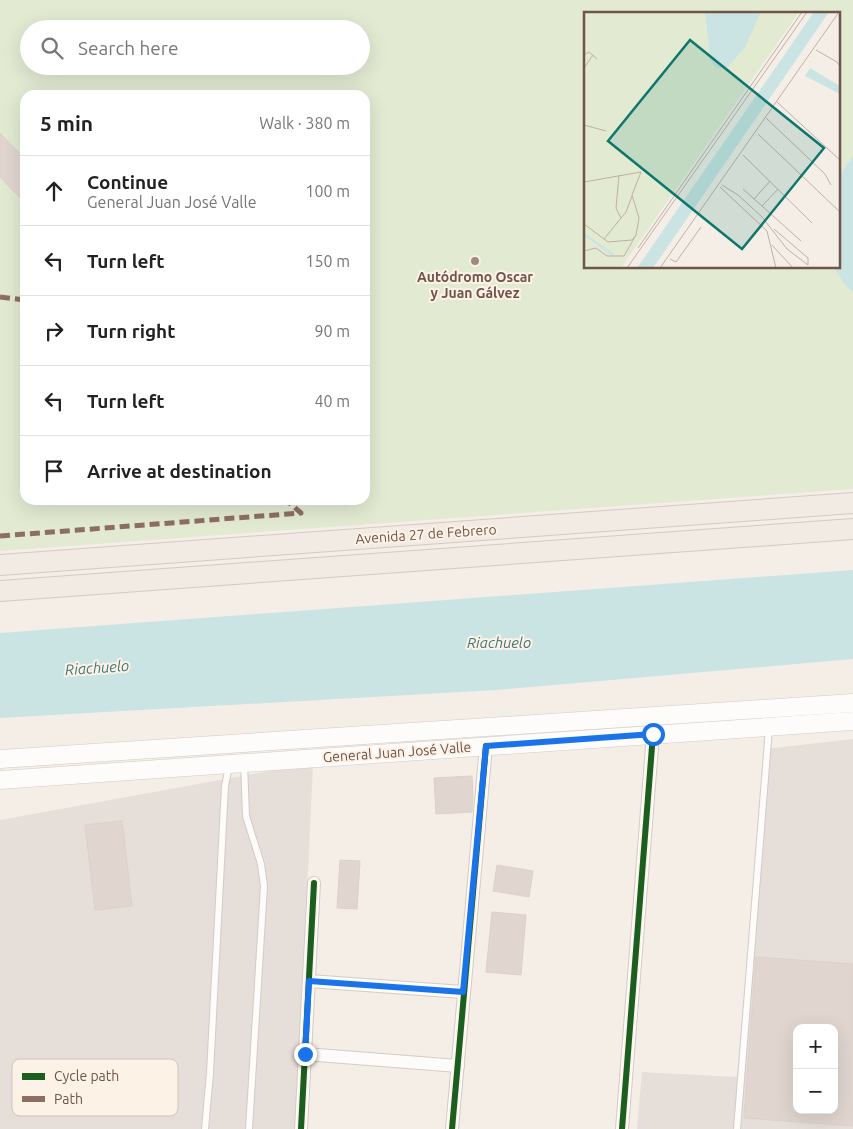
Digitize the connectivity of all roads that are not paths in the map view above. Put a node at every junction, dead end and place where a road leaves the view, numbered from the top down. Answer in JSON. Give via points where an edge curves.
{"nodes":[{"id":1,"x":853,"y":503,"type":"edge"},
{"id":2,"x":853,"y":529,"type":"edge"},
{"id":3,"x":0,"y":565,"type":"edge"},
{"id":4,"x":0,"y":591,"type":"edge"},
{"id":5,"x":853,"y":703,"type":"edge"},
{"id":6,"x":768,"y":718,"type":"junction"},
{"id":7,"x":853,"y":721,"type":"edge"},
{"id":8,"x":653,"y":734,"type":"junction"},
{"id":9,"x":486,"y":746,"type":"junction"},
{"id":10,"x":0,"y":759,"type":"edge"},
{"id":11,"x":236,"y":764,"type":"junction"},
{"id":12,"x":0,"y":780,"type":"edge"},
{"id":13,"x":314,"y":883,"type":"dead end"},
{"id":14,"x":309,"y":981,"type":"junction"},
{"id":15,"x":463,"y":992,"type":"junction"},
{"id":16,"x":305,"y":1054,"type":"junction"},
{"id":17,"x":458,"y":1066,"type":"junction"},
{"id":18,"x":205,"y":1129,"type":"edge"},
{"id":19,"x":250,"y":1129,"type":"edge"},
{"id":20,"x":301,"y":1129,"type":"edge"},
{"id":21,"x":452,"y":1129,"type":"edge"},
{"id":22,"x":622,"y":1129,"type":"edge"},
{"id":23,"x":737,"y":1129,"type":"edge"}],
"edges":[{"from":1,"to":3,"type":"main road","name":"Avenida 27 de Febrero"},
{"from":2,"to":4,"type":"main road","name":"Avenida 27 de Febrero"},
{"from":5,"to":6,"type":"main road","name":"General Juan José Valle"},
{"from":6,"to":7,"type":"main road","name":"General Juan José Valle"},
{"from":6,"to":8,"type":"main road","name":"General Juan José Valle"},
{"from":6,"to":10,"type":"main road","name":"General Juan José Valle"},
{"from":6,"to":23,"type":"lane"},
{"from":8,"to":9,"type":"main road","name":"General Juan José Valle"},
{"from":8,"to":22,"type":"street"},
{"from":9,"to":11,"type":"main road","name":"General Juan José Valle"},
{"from":9,"to":15,"type":"street"},
{"from":11,"to":12,"type":"main road","name":"General Juan José Valle"},
{"from":11,"to":18,"type":"lane","via":[[226,786]]},
{"from":11,"to":19,"type":"lane","via":[[264,886]]},
{"from":13,"to":14,"type":"street"},
{"from":14,"to":15,"type":"street"},
{"from":14,"to":16,"type":"street"},
{"from":15,"to":17,"type":"street"},
{"from":16,"to":17,"type":"street"},
{"from":16,"to":20,"type":"street"},
{"from":17,"to":21,"type":"street"}]}
